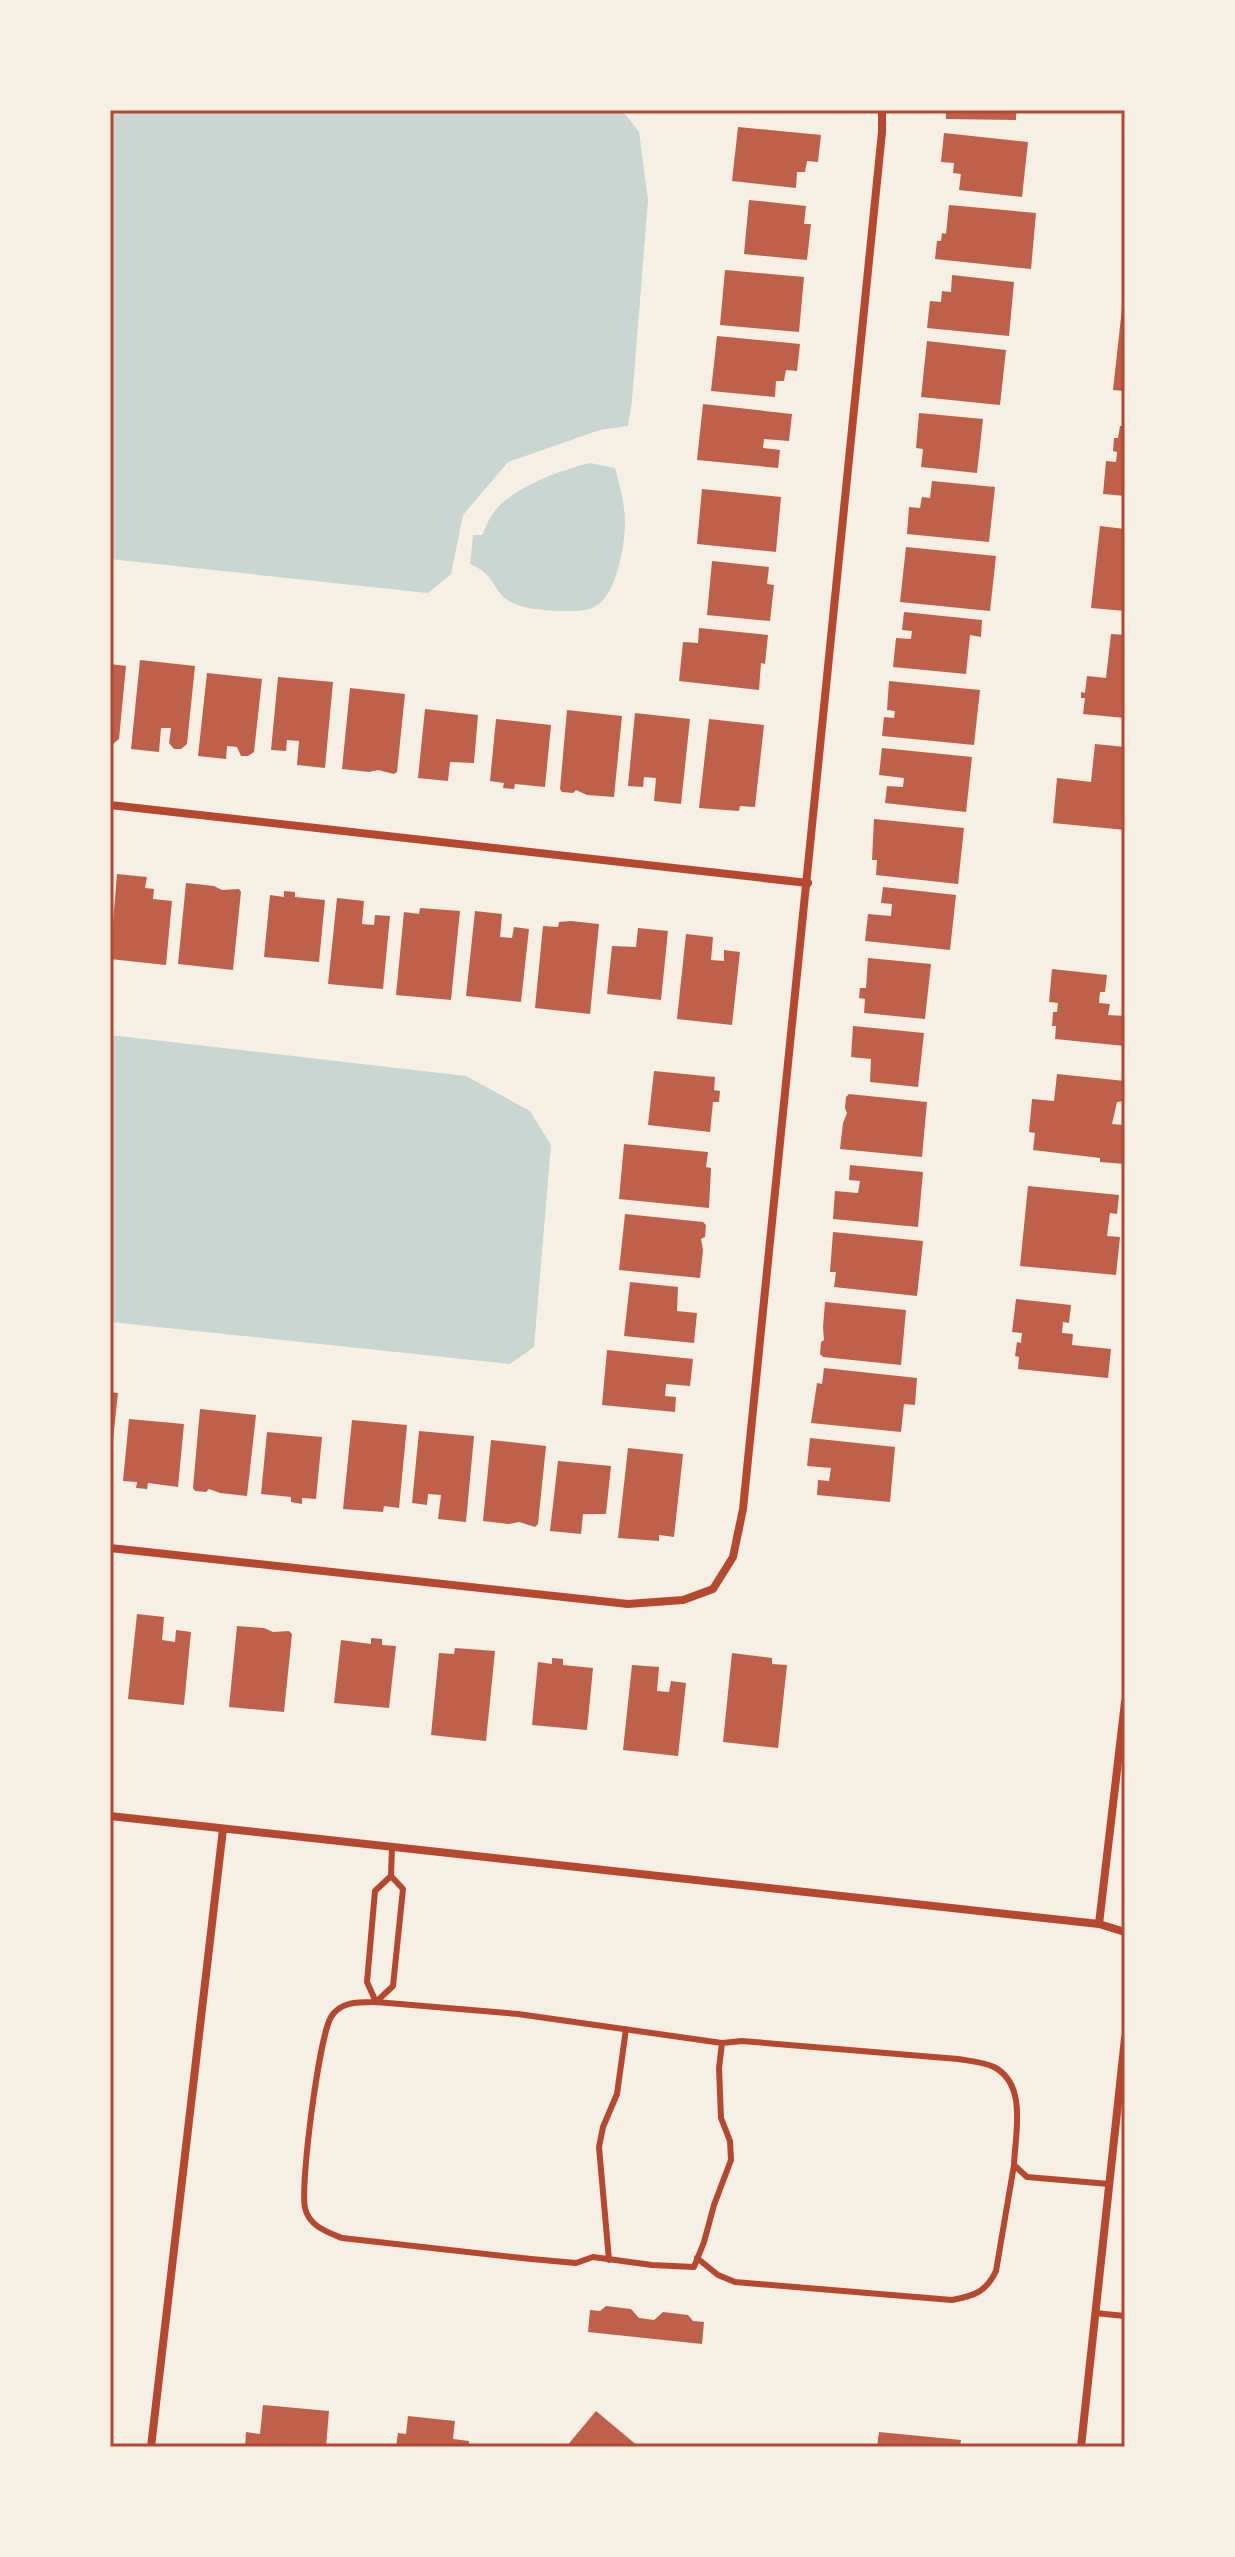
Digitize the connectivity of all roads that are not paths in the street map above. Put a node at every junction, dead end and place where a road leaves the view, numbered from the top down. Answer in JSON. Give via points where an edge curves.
{"nodes":[{"id":1,"x":882,"y":110,"type":"edge"},
{"id":2,"x":110,"y":805,"type":"edge"},
{"id":3,"x":808,"y":883,"type":"junction"},
{"id":4,"x":110,"y":1548,"type":"edge"},
{"id":5,"x":1125,"y":1702,"type":"edge"},
{"id":6,"x":110,"y":1816,"type":"edge"},
{"id":7,"x":223,"y":1829,"type":"junction"},
{"id":8,"x":392,"y":1847,"type":"junction"},
{"id":9,"x":391,"y":1876,"type":"junction"},
{"id":10,"x":1099,"y":1924,"type":"junction"},
{"id":11,"x":1125,"y":1932,"type":"edge"},
{"id":12,"x":376,"y":2002,"type":"junction"},
{"id":13,"x":626,"y":2029,"type":"junction"},
{"id":14,"x":1125,"y":2038,"type":"edge"},
{"id":15,"x":722,"y":2043,"type":"junction"},
{"id":16,"x":1014,"y":2165,"type":"junction"},
{"id":17,"x":1109,"y":2184,"type":"junction"},
{"id":18,"x":697,"y":2258,"type":"junction"},
{"id":19,"x":609,"y":2260,"type":"junction"},
{"id":20,"x":1095,"y":2313,"type":"junction"},
{"id":21,"x":1125,"y":2316,"type":"edge"},
{"id":22,"x":151,"y":2447,"type":"edge"},
{"id":23,"x":1081,"y":2447,"type":"edge"}],
"edges":[{"from":1,"to":3,"type":"street"},
{"from":2,"to":3,"type":"street"},
{"from":3,"to":4,"type":"street","via":[[743,1509],[733,1557],[713,1589],[683,1600],[628,1604]]},
{"from":5,"to":10,"type":"street"},
{"from":6,"to":7,"type":"street"},
{"from":7,"to":8,"type":"street"},
{"from":7,"to":22,"type":"street"},
{"from":8,"to":9,"type":"lane"},
{"from":8,"to":10,"type":"street"},
{"from":9,"to":12,"type":"lane","via":[[375,1891],[367,1982]]},
{"from":9,"to":12,"type":"lane","via":[[403,1889],[393,1986]]},
{"from":10,"to":11,"type":"street"},
{"from":12,"to":13,"type":"lane"},
{"from":12,"to":19,"type":"lane","via":[[342,2006],[331,2017],[320,2057],[305,2189],[305,2211],[320,2230],[342,2238],[531,2259]]},
{"from":13,"to":15,"type":"lane"},
{"from":13,"to":19,"type":"lane","via":[[617,2094],[599,2147]]},
{"from":14,"to":17,"type":"street"},
{"from":15,"to":16,"type":"lane","via":[[958,2059],[993,2066],[1010,2079],[1016,2097]]},
{"from":15,"to":18,"type":"lane","via":[[721,2118],[731,2160]]},
{"from":16,"to":17,"type":"lane","via":[[1027,2177]]},
{"from":16,"to":18,"type":"lane","via":[[996,2271],[989,2285],[971,2297],[952,2300],[735,2282]]},
{"from":17,"to":20,"type":"street"},
{"from":18,"to":19,"type":"lane","via":[[694,2267]]},
{"from":20,"to":21,"type":"lane"},
{"from":20,"to":23,"type":"street"}]}
